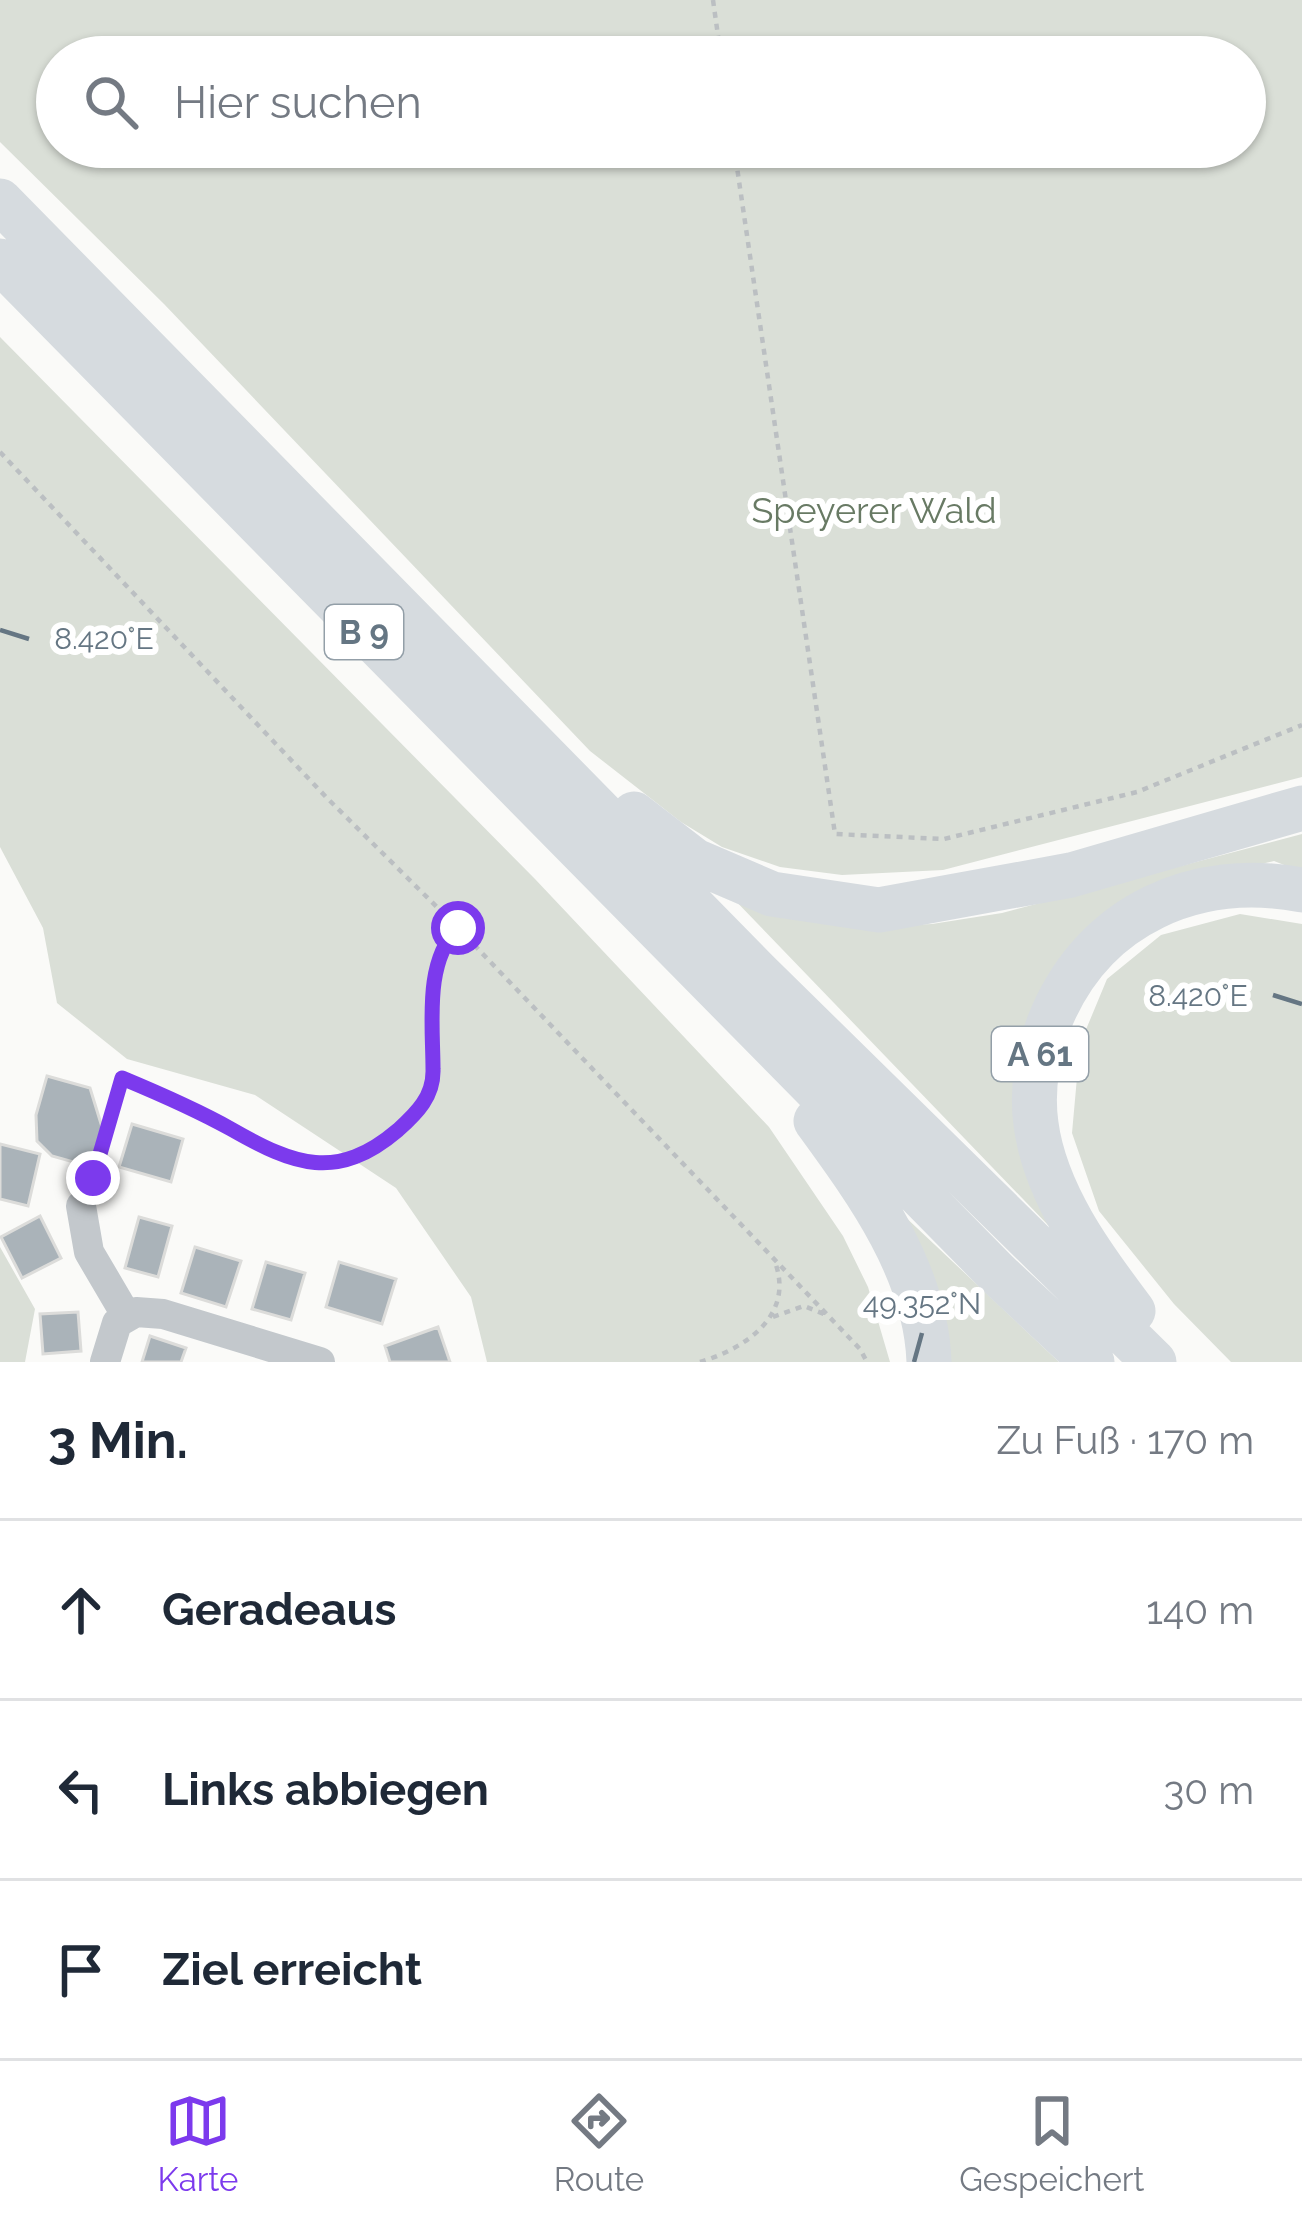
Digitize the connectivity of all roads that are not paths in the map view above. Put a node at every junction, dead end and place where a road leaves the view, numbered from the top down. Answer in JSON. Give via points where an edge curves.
{"nodes":[{"id":1,"x":0,"y":200,"type":"edge"},
{"id":2,"x":0,"y":261,"type":"edge"},
{"id":3,"x":505,"y":714,"type":"junction"},
{"id":4,"x":1302,"y":808,"type":"edge"},
{"id":5,"x":1302,"y":890,"type":"edge"},
{"id":6,"x":729,"y":1002,"type":"junction"},
{"id":7,"x":81,"y":1207,"type":"road end"},
{"id":8,"x":126,"y":1315,"type":"junction"},
{"id":9,"x":105,"y":1362,"type":"edge"},
{"id":10,"x":320,"y":1362,"type":"edge"},
{"id":11,"x":929,"y":1362,"type":"edge"},
{"id":12,"x":1092,"y":1362,"type":"edge"},
{"id":13,"x":1154,"y":1362,"type":"edge"},
{"id":14,"x":1170,"y":1362,"type":"edge"}],
"edges":[{"from":1,"to":3,"type":"highway","number":"B 9"},
{"from":2,"to":6,"type":"highway","number":"B 9"},
{"from":3,"to":4,"type":"highway","number":"B 9","via":[[695,861],[772,894],[879,910],[1071,875]]},
{"from":3,"to":13,"type":"highway","number":"B 9"},
{"from":5,"to":14,"type":"highway","number":"A 61","via":[[1215,887],[1143,909],[1084,960],[1042,1039],[1036,1124],[1047,1171],[1108,1279]]},
{"from":6,"to":11,"type":"highway","via":[[898,1245],[918,1296]]},
{"from":6,"to":12,"type":"highway","number":"B 9"},
{"from":7,"to":8,"type":"street","via":[[89,1252]]},
{"from":8,"to":9,"type":"street"},
{"from":8,"to":10,"type":"street","via":[[163,1314]]}]}
